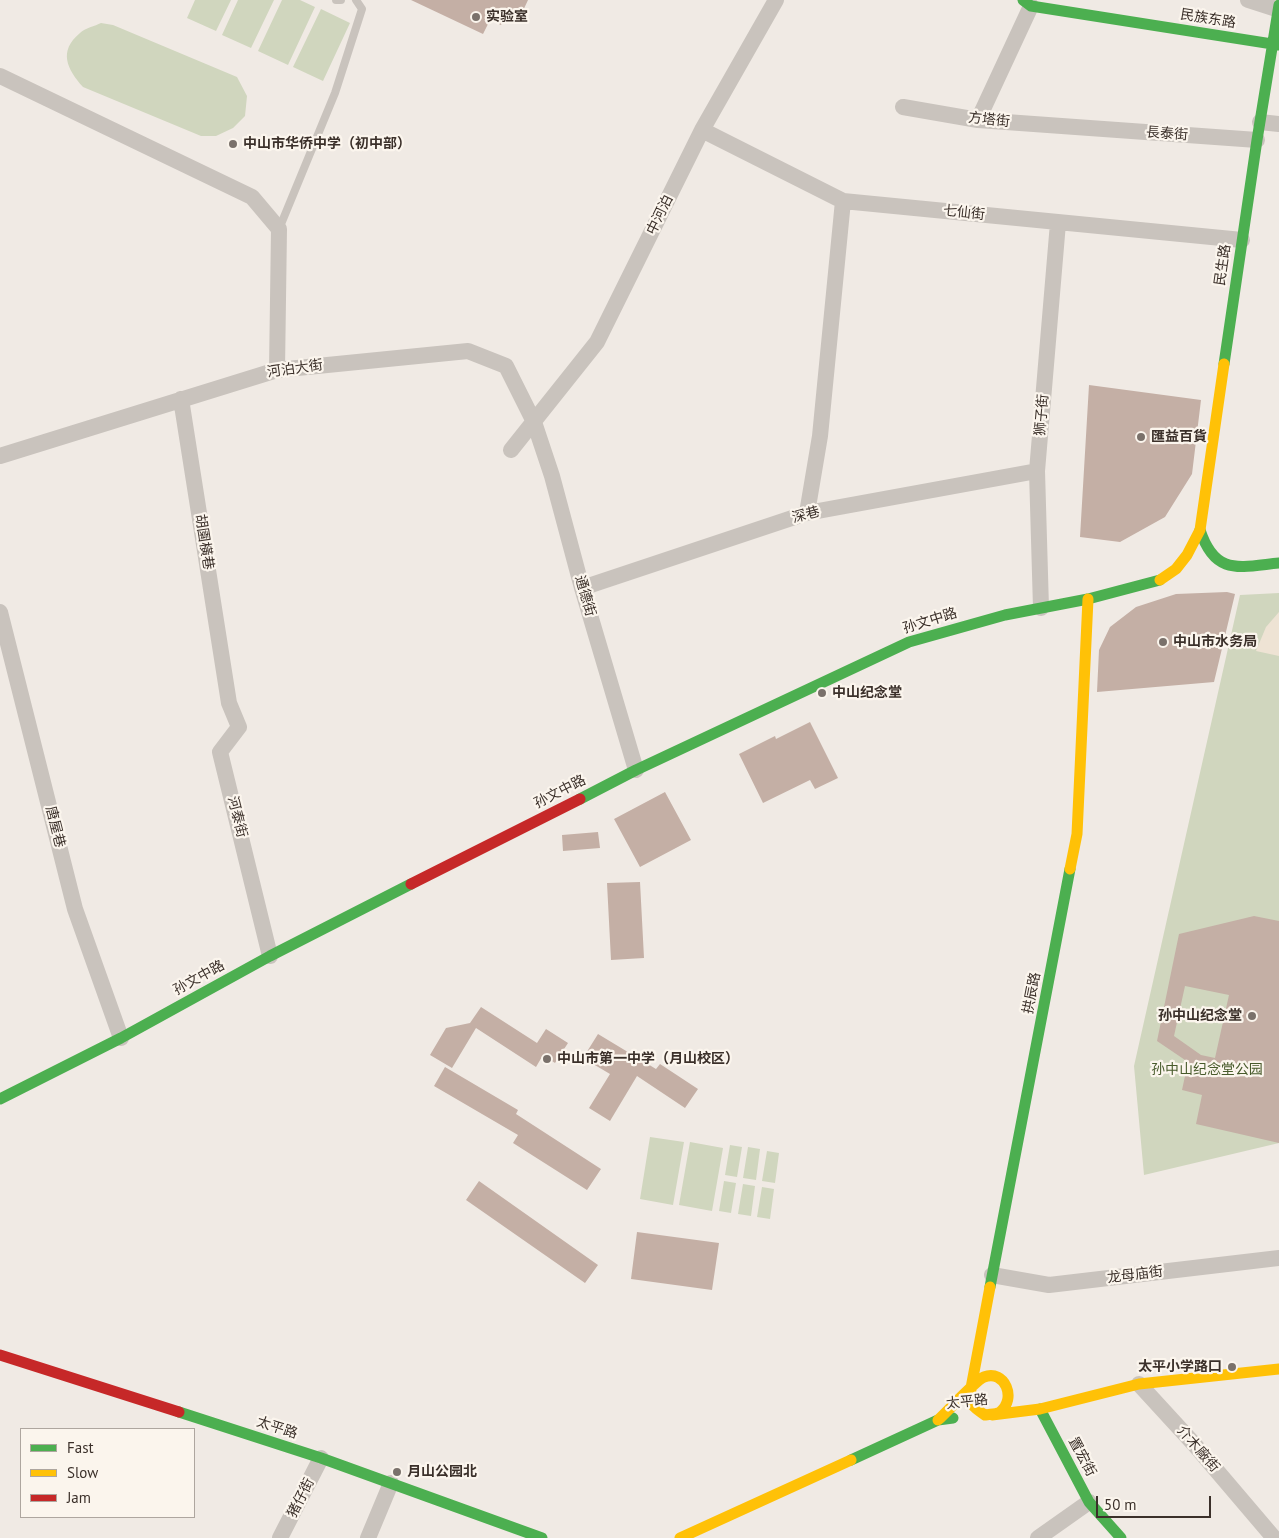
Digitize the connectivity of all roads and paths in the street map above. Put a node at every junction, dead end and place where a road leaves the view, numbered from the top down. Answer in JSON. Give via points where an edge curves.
{"nodes":[{"id":1,"x":336,"y":0,"type":"edge"},
{"id":2,"x":341,"y":0,"type":"edge"},
{"id":3,"x":356,"y":0,"type":"edge"},
{"id":4,"x":776,"y":0,"type":"edge"},
{"id":5,"x":1248,"y":0,"type":"edge"},
{"id":6,"x":1027,"y":3,"type":"edge"},
{"id":7,"x":1279,"y":9,"type":"edge"},
{"id":8,"x":1276,"y":44,"type":"edge"},
{"id":9,"x":0,"y":76,"type":"edge"},
{"id":10,"x":903,"y":107,"type":"dead end"},
{"id":11,"x":978,"y":120,"type":"junction"},
{"id":12,"x":1260,"y":122,"type":"junction"},
{"id":13,"x":1279,"y":124,"type":"edge"},
{"id":14,"x":1076,"y":127,"type":"joint"},
{"id":15,"x":702,"y":130,"type":"junction"},
{"id":16,"x":1257,"y":140,"type":"junction"},
{"id":17,"x":843,"y":201,"type":"junction"},
{"id":18,"x":1058,"y":223,"type":"junction"},
{"id":19,"x":279,"y":229,"type":"junction"},
{"id":20,"x":1242,"y":240,"type":"junction"},
{"id":21,"x":276,"y":370,"type":"junction"},
{"id":22,"x":181,"y":399,"type":"junction"},
{"id":23,"x":534,"y":422,"type":"junction"},
{"id":24,"x":511,"y":450,"type":"dead end"},
{"id":25,"x":0,"y":456,"type":"edge"},
{"id":26,"x":1037,"y":471,"type":"junction"},
{"id":27,"x":807,"y":513,"type":"junction"},
{"id":28,"x":1200,"y":530,"type":"junction"},
{"id":29,"x":1279,"y":563,"type":"edge"},
{"id":30,"x":582,"y":588,"type":"junction"},
{"id":31,"x":1088,"y":599,"type":"junction"},
{"id":32,"x":1041,"y":608,"type":"junction"},
{"id":33,"x":0,"y":612,"type":"edge"},
{"id":34,"x":227,"y":684,"type":"joint"},
{"id":35,"x":636,"y":770,"type":"junction"},
{"id":36,"x":270,"y":956,"type":"junction"},
{"id":37,"x":121,"y":1038,"type":"junction"},
{"id":38,"x":0,"y":1099,"type":"edge"},
{"id":39,"x":1279,"y":1258,"type":"edge"},
{"id":40,"x":992,"y":1275,"type":"junction"},
{"id":41,"x":977,"y":1354,"type":"junction"},
{"id":42,"x":0,"y":1356,"type":"edge"},
{"id":43,"x":1279,"y":1369,"type":"edge"},
{"id":44,"x":987,"y":1375,"type":"junction"},
{"id":45,"x":1139,"y":1384,"type":"junction"},
{"id":46,"x":971,"y":1388,"type":"junction"},
{"id":47,"x":1009,"y":1389,"type":"junction"},
{"id":48,"x":1038,"y":1409,"type":"junction"},
{"id":49,"x":999,"y":1413,"type":"junction"},
{"id":50,"x":985,"y":1415,"type":"junction"},
{"id":51,"x":938,"y":1420,"type":"junction"},
{"id":52,"x":322,"y":1458,"type":"junction"},
{"id":53,"x":391,"y":1483,"type":"junction"},
{"id":54,"x":1089,"y":1502,"type":"junction"},
{"id":55,"x":504,"y":1532,"type":"edge"},
{"id":56,"x":280,"y":1538,"type":"edge"},
{"id":57,"x":368,"y":1538,"type":"edge"},
{"id":58,"x":542,"y":1538,"type":"edge"},
{"id":59,"x":680,"y":1538,"type":"edge"},
{"id":60,"x":1038,"y":1538,"type":"edge"},
{"id":61,"x":1121,"y":1538,"type":"edge"},
{"id":62,"x":1274,"y":1538,"type":"edge"}],
"edges":[{"from":1,"to":2,"type":"lane"},
{"from":3,"to":19,"type":"lane","via":[[362,9],[335,92]]},
{"from":4,"to":15,"type":"street","name":"中河泊"},
{"from":5,"to":7,"type":"street"},
{"from":6,"to":8,"type":"street","name":"民族东路"},
{"from":6,"to":11,"type":"street"},
{"from":7,"to":8,"type":"street","name":"民生路"},
{"from":8,"to":12,"type":"street","name":"民生路"},
{"from":9,"to":19,"type":"street","via":[[252,197]]},
{"from":10,"to":11,"type":"street","name":"方塔街"},
{"from":11,"to":14,"type":"street","name":"方塔街"},
{"from":12,"to":13,"type":"street"},
{"from":12,"to":16,"type":"street","name":"民生路"},
{"from":14,"to":16,"type":"street","name":"長泰街"},
{"from":15,"to":17,"type":"street","name":"七仙街"},
{"from":15,"to":23,"type":"street","name":"中河泊","via":[[597,342]]},
{"from":16,"to":20,"type":"street","name":"民生路"},
{"from":17,"to":18,"type":"street","name":"七仙街"},
{"from":17,"to":27,"type":"street","via":[[820,436]]},
{"from":18,"to":20,"type":"street","name":"七仙街"},
{"from":18,"to":26,"type":"street","name":"狮子街"},
{"from":19,"to":21,"type":"street"},
{"from":20,"to":28,"type":"street","name":"民生路"},
{"from":21,"to":22,"type":"street","name":"河泊大街"},
{"from":21,"to":23,"type":"street","name":"河泊大街","via":[[468,351],[506,366]]},
{"from":22,"to":25,"type":"street","name":"河泊大街"},
{"from":22,"to":34,"type":"street","name":"胡園橫巷"},
{"from":23,"to":24,"type":"street","name":"中河泊"},
{"from":23,"to":30,"type":"street","name":"通德街"},
{"from":26,"to":27,"type":"street","name":"深巷"},
{"from":26,"to":32,"type":"street","name":"狮子街"},
{"from":27,"to":30,"type":"street","name":"深巷"},
{"from":28,"to":29,"type":"street","via":[[1202,542],[1215,560],[1234,567]]},
{"from":28,"to":31,"type":"street","name":"孙文中路","via":[[1176,569],[1160,580]]},
{"from":30,"to":35,"type":"street","name":"通德街"},
{"from":31,"to":32,"type":"street","name":"孙文中路"},
{"from":31,"to":40,"type":"street","name":"拱辰路","via":[[1077,834]]},
{"from":32,"to":35,"type":"street","name":"孙文中路","via":[[909,642]]},
{"from":33,"to":37,"type":"street","name":"唐屋巷","via":[[75,909]]},
{"from":34,"to":36,"type":"street","name":"河泰街","via":[[239,727],[220,752]]},
{"from":35,"to":36,"type":"street","name":"孙文中路"},
{"from":36,"to":37,"type":"street","name":"孙文中路"},
{"from":37,"to":38,"type":"street","name":"孙文中路"},
{"from":39,"to":40,"type":"street","name":"龙母庙街","via":[[1049,1285]]},
{"from":40,"to":41,"type":"street","name":"拱辰路"},
{"from":41,"to":44,"type":"street","via":[[981,1369]]},
{"from":41,"to":46,"type":"street","name":"拱辰路"},
{"from":42,"to":52,"type":"street","name":"太平路"},
{"from":43,"to":45,"type":"street","name":"太平路"},
{"from":44,"to":46,"type":"street","via":[[980,1377]]},
{"from":44,"to":47,"type":"street","via":[[1000,1378]]},
{"from":45,"to":48,"type":"street","name":"太平路"},
{"from":45,"to":62,"type":"street","name":"介木廠街"},
{"from":46,"to":50,"type":"street","via":[[970,1401]]},
{"from":46,"to":51,"type":"street"},
{"from":47,"to":48,"type":"street"},
{"from":47,"to":49,"type":"street","via":[[1008,1402]]},
{"from":48,"to":49,"type":"street","name":"太平路"},
{"from":48,"to":54,"type":"street","name":"置宏街"},
{"from":49,"to":50,"type":"street","name":"太平路"},
{"from":50,"to":51,"type":"street","name":"太平路"},
{"from":51,"to":59,"type":"street","name":"太平路"},
{"from":52,"to":53,"type":"street","name":"太平路"},
{"from":52,"to":56,"type":"street","name":"猪仔街"},
{"from":53,"to":55,"type":"street","name":"太平路"},
{"from":53,"to":57,"type":"street"},
{"from":54,"to":60,"type":"street"},
{"from":54,"to":61,"type":"street","name":"置宏街"},
{"from":55,"to":58,"type":"street","name":"太平路"}]}
